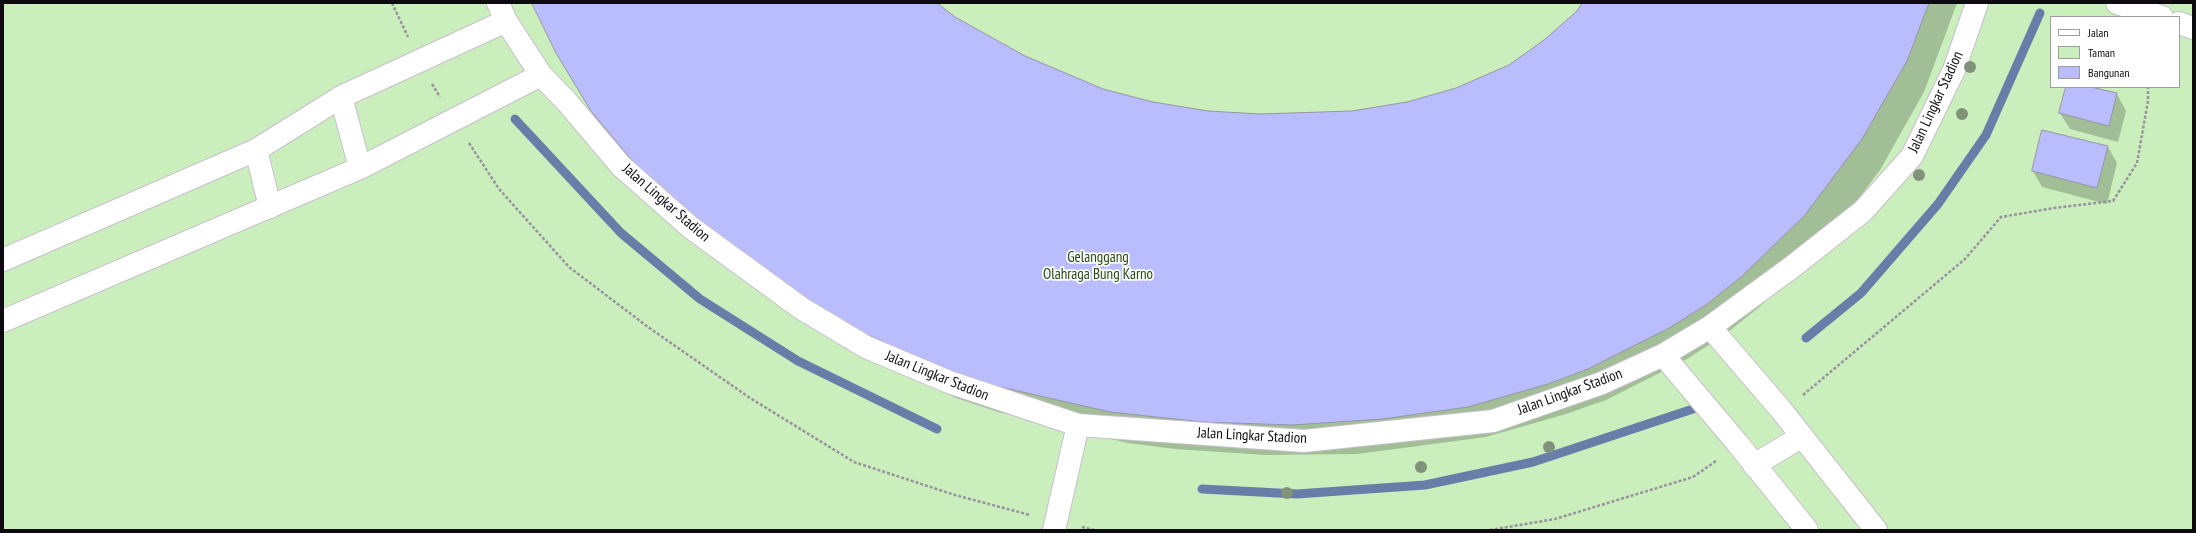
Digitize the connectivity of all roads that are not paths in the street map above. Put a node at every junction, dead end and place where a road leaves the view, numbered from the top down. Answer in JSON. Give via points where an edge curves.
{"nodes":[{"id":1,"x":1977,"y":3,"type":"edge"},
{"id":2,"x":2128,"y":4,"type":"edge"},
{"id":3,"x":502,"y":12,"type":"edge"},
{"id":4,"x":2159,"y":16,"type":"edge"},
{"id":5,"x":2180,"y":23,"type":"edge"},
{"id":6,"x":2193,"y":28,"type":"edge"},
{"id":7,"x":541,"y":75,"type":"junction"},
{"id":8,"x":341,"y":97,"type":"junction"},
{"id":9,"x":256,"y":150,"type":"junction"},
{"id":10,"x":360,"y":168,"type":"junction"},
{"id":11,"x":270,"y":207,"type":"junction"},
{"id":12,"x":3,"y":260,"type":"edge"},
{"id":13,"x":3,"y":321,"type":"edge"},
{"id":14,"x":1710,"y":327,"type":"junction"},
{"id":15,"x":1663,"y":355,"type":"junction"},
{"id":16,"x":1078,"y":425,"type":"junction"},
{"id":17,"x":1801,"y":437,"type":"junction"},
{"id":18,"x":1754,"y":465,"type":"junction"},
{"id":19,"x":1055,"y":526,"type":"edge"},
{"id":20,"x":1806,"y":530,"type":"edge"},
{"id":21,"x":1876,"y":530,"type":"edge"}],
"edges":[{"from":1,"to":14,"type":"street","name":"Jalan Lingkar Stadion","via":[[1954,70],[1912,156],[1863,211]]},
{"from":2,"to":4,"type":"street"},
{"from":3,"to":7,"type":"street","name":"Jalan Lingkar Stadion"},
{"from":3,"to":8,"type":"street","via":[[419,61]]},
{"from":5,"to":6,"type":"street"},
{"from":7,"to":10,"type":"street"},
{"from":7,"to":16,"type":"street","name":"Jalan Lingkar Stadion","via":[[621,166],[690,227],[802,308],[866,347],[987,396]]},
{"from":8,"to":9,"type":"street"},
{"from":8,"to":10,"type":"street"},
{"from":9,"to":11,"type":"street"},
{"from":9,"to":12,"type":"street"},
{"from":10,"to":11,"type":"street"},
{"from":11,"to":13,"type":"street"},
{"from":14,"to":15,"type":"street","name":"Jalan Lingkar Stadion"},
{"from":14,"to":17,"type":"street"},
{"from":15,"to":16,"type":"street","name":"Jalan Lingkar Stadion","via":[[1602,383],[1493,421],[1304,441]]},
{"from":15,"to":18,"type":"street"},
{"from":16,"to":19,"type":"street"},
{"from":17,"to":18,"type":"street"},
{"from":17,"to":21,"type":"street"},
{"from":18,"to":20,"type":"street"}]}
